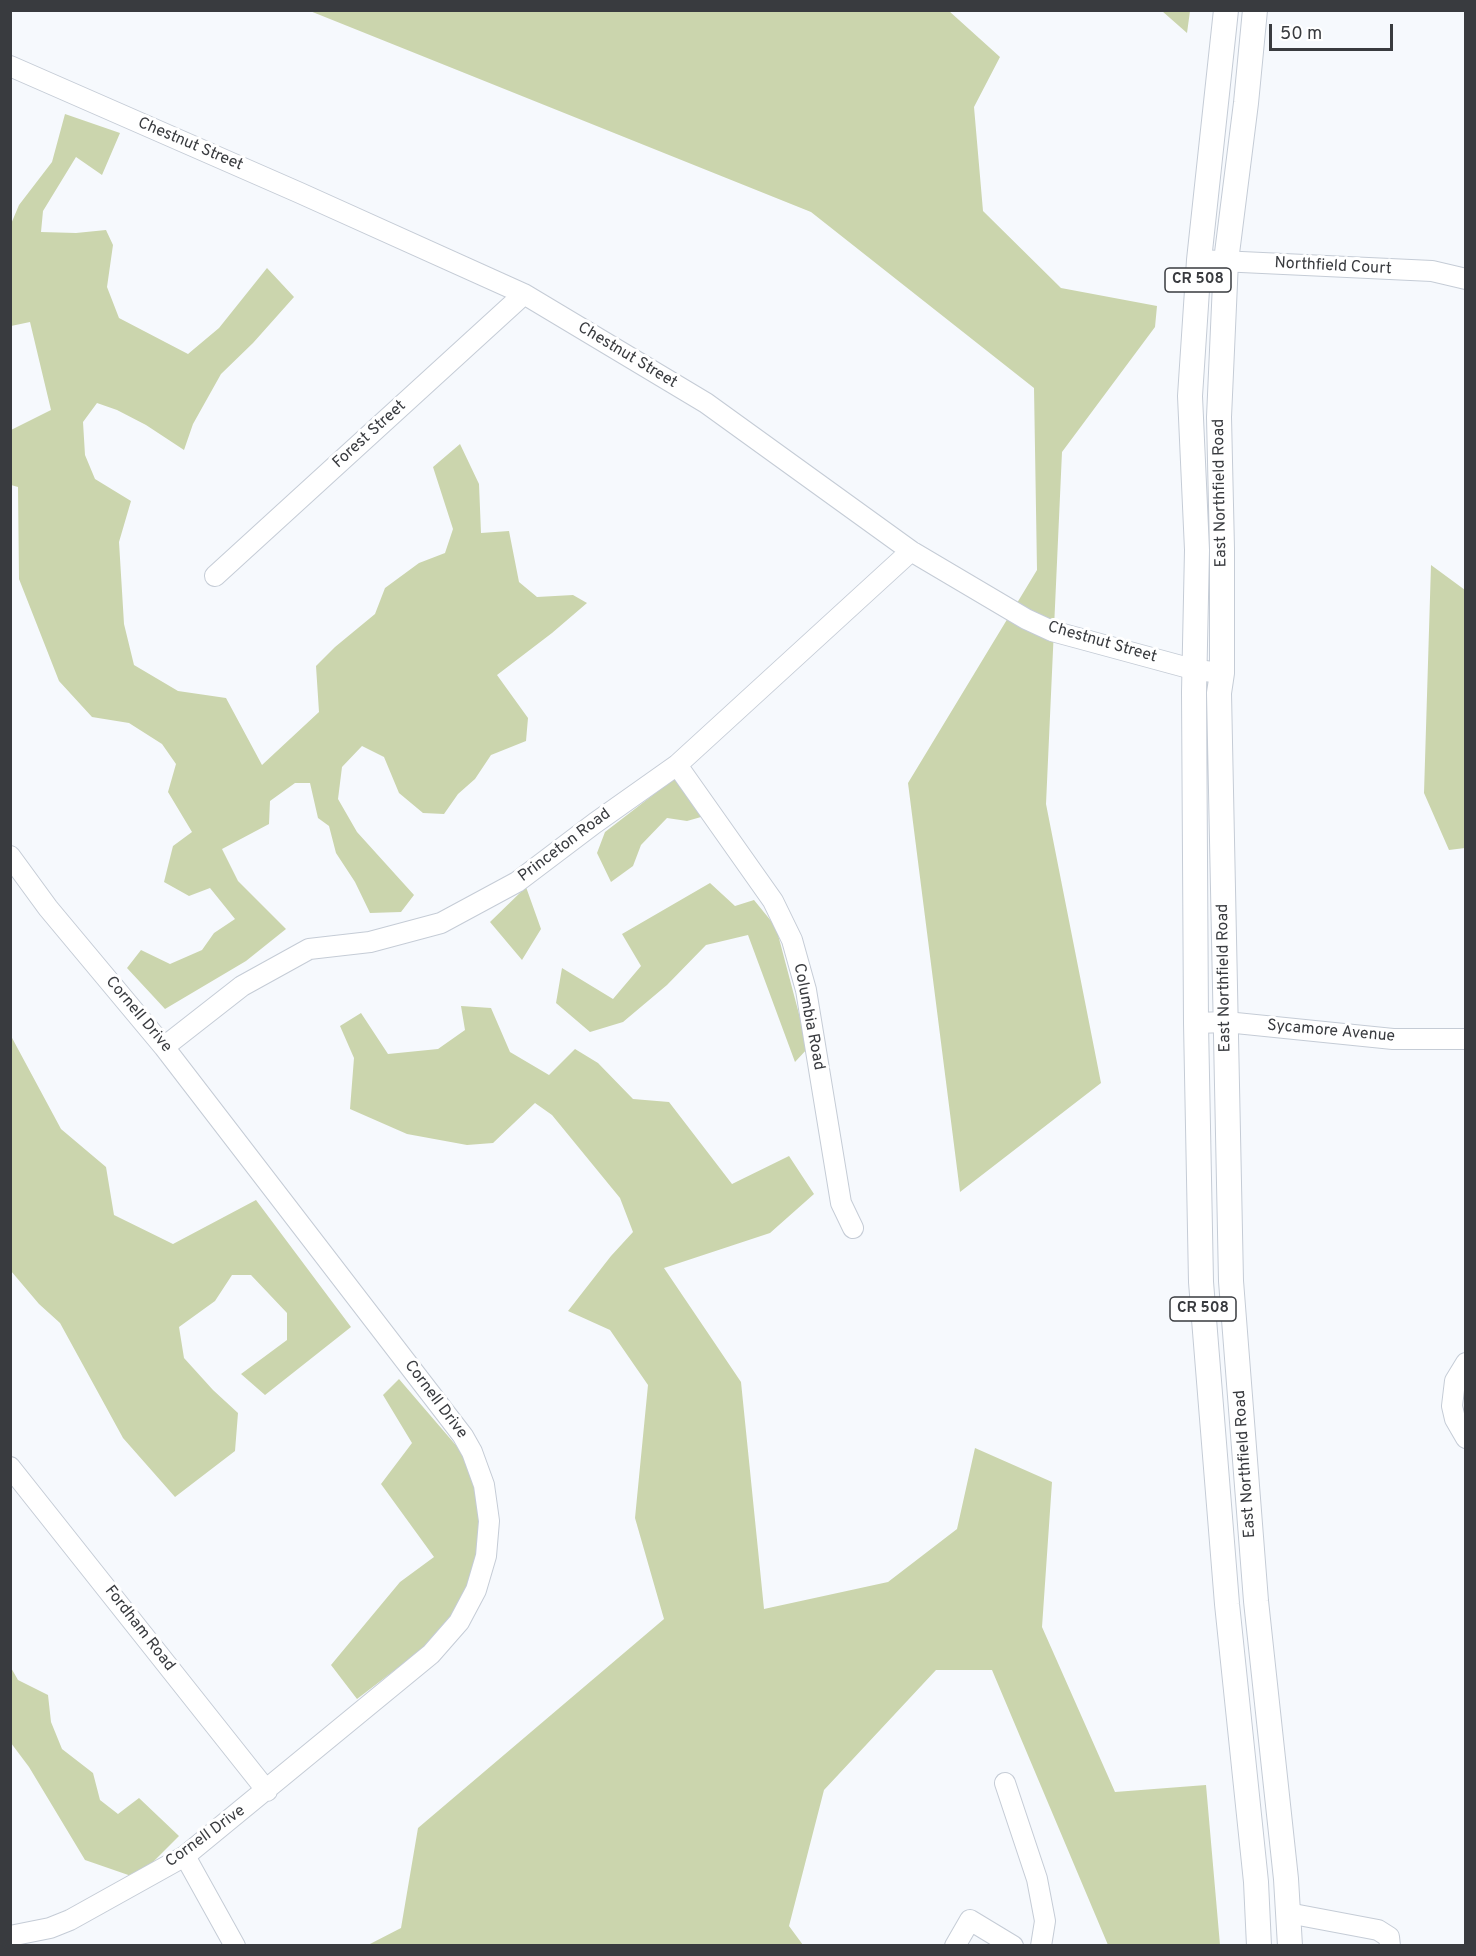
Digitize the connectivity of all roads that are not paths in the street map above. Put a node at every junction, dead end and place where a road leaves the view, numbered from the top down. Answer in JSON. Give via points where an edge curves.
{"nodes":[{"id":1,"x":1226,"y":10,"type":"edge"},
{"id":2,"x":1255,"y":10,"type":"edge"},
{"id":3,"x":10,"y":66,"type":"edge"},
{"id":4,"x":1217,"y":100,"type":"junction"},
{"id":5,"x":1246,"y":103,"type":"junction"},
{"id":6,"x":1199,"y":260,"type":"junction"},
{"id":7,"x":1226,"y":261,"type":"junction"},
{"id":8,"x":1466,"y":279,"type":"edge"},
{"id":9,"x":525,"y":294,"type":"junction"},
{"id":10,"x":911,"y":551,"type":"junction"},
{"id":11,"x":215,"y":576,"type":"dead end"},
{"id":12,"x":1196,"y":670,"type":"junction"},
{"id":13,"x":1222,"y":673,"type":"junction"},
{"id":14,"x":677,"y":765,"type":"junction"},
{"id":15,"x":10,"y":856,"type":"edge"},
{"id":16,"x":1226,"y":1022,"type":"junction"},
{"id":17,"x":1196,"y":1023,"type":"junction"},
{"id":18,"x":1466,"y":1039,"type":"edge"},
{"id":19,"x":164,"y":1047,"type":"junction"},
{"id":20,"x":853,"y":1228,"type":"dead end"},
{"id":21,"x":1231,"y":1281,"type":"junction"},
{"id":22,"x":1201,"y":1282,"type":"junction"},
{"id":23,"x":1466,"y":1363,"type":"edge"},
{"id":24,"x":1466,"y":1438,"type":"edge"},
{"id":25,"x":10,"y":1467,"type":"edge"},
{"id":26,"x":1251,"y":1531,"type":"junction"},
{"id":27,"x":1221,"y":1537,"type":"junction"},
{"id":28,"x":1005,"y":1783,"type":"dead end"},
{"id":29,"x":1276,"y":1789,"type":"junction"},
{"id":30,"x":267,"y":1791,"type":"junction"},
{"id":31,"x":1246,"y":1792,"type":"junction"},
{"id":32,"x":185,"y":1856,"type":"junction"},
{"id":33,"x":1287,"y":1913,"type":"junction"},
{"id":34,"x":10,"y":1936,"type":"edge"},
{"id":35,"x":1290,"y":1945,"type":"edge"},
{"id":36,"x":235,"y":1946,"type":"edge"},
{"id":37,"x":955,"y":1946,"type":"edge"},
{"id":38,"x":1013,"y":1946,"type":"edge"},
{"id":39,"x":1041,"y":1946,"type":"edge"},
{"id":40,"x":1260,"y":1946,"type":"edge"},
{"id":41,"x":1390,"y":1946,"type":"edge"}],
"edges":[{"from":1,"to":4,"type":"main road","name":"East Northfield Road","number":"CR 508"},
{"from":2,"to":5,"type":"main road","name":"East Northfield Road","number":"CR 508"},
{"from":3,"to":9,"type":"street","name":"Chestnut Street"},
{"from":4,"to":5,"type":"main road"},
{"from":4,"to":6,"type":"main road","name":"East Northfield Road","number":"CR 508"},
{"from":5,"to":7,"type":"main road","name":"East Northfield Road","number":"CR 508"},
{"from":6,"to":7,"type":"street","name":"Northfield Court"},
{"from":6,"to":12,"type":"main road","name":"East Northfield Road","number":"CR 508","via":[[1190,396],[1197,550]]},
{"from":7,"to":8,"type":"street","name":"Northfield Court","via":[[1432,271]]},
{"from":7,"to":13,"type":"main road","name":"East Northfield Road","number":"CR 508","via":[[1219,417]]},
{"from":9,"to":10,"type":"street","name":"Chestnut Street","via":[[706,403]]},
{"from":9,"to":11,"type":"street","name":"Forest Street"},
{"from":10,"to":12,"type":"street","name":"Chestnut Street","via":[[1052,631]]},
{"from":10,"to":14,"type":"street","name":"Princeton Road"},
{"from":12,"to":13,"type":"street","name":"Chestnut Street"},
{"from":12,"to":17,"type":"main road","name":"East Northfield Road","number":"CR 508"},
{"from":13,"to":16,"type":"main road","name":"East Northfield Road","number":"CR 508","via":[[1219,693]]},
{"from":14,"to":19,"type":"street","name":"Princeton Road","via":[[517,882],[441,924],[370,942],[309,950],[242,986]]},
{"from":14,"to":20,"type":"street","name":"Columbia Road","via":[[773,901],[792,940],[806,990],[841,1203]]},
{"from":15,"to":19,"type":"street","name":"Cornell Drive","via":[[48,908]]},
{"from":16,"to":17,"type":"street","name":"Sycamore Avenue"},
{"from":16,"to":18,"type":"street","name":"Sycamore Avenue","via":[[1393,1039]]},
{"from":16,"to":21,"type":"main road","name":"East Northfield Road","number":"CR 508"},
{"from":17,"to":22,"type":"main road","name":"East Northfield Road","number":"CR 508"},
{"from":19,"to":30,"type":"street","name":"Cornell Drive","via":[[464,1436],[479,1468],[487,1503],[489,1538],[482,1574],[454,1629],[431,1654]]},
{"from":21,"to":22,"type":"main road"},
{"from":21,"to":26,"type":"main road","name":"East Northfield Road","number":"CR 508"},
{"from":22,"to":27,"type":"main road","name":"East Northfield Road","number":"CR 508"},
{"from":23,"to":24,"type":"street","via":[[1455,1382],[1452,1406]]},
{"from":25,"to":30,"type":"street","name":"Fordham Road"},
{"from":26,"to":27,"type":"main road"},
{"from":26,"to":29,"type":"main road","name":"East Northfield Road","number":"CR 508"},
{"from":27,"to":31,"type":"main road","name":"East Northfield Road","number":"CR 508"},
{"from":28,"to":39,"type":"street","via":[[1036,1879],[1045,1921]]},
{"from":29,"to":31,"type":"main road"},
{"from":29,"to":33,"type":"main road","name":"East Northfield Road","number":"CR 508"},
{"from":30,"to":32,"type":"street","name":"Cornell Drive"},
{"from":31,"to":40,"type":"main road","name":"East Northfield Road","number":"CR 508"},
{"from":32,"to":34,"type":"street","name":"Cornell Drive","via":[[70,1920]]},
{"from":32,"to":36,"type":"street"},
{"from":33,"to":35,"type":"main road","name":"East Northfield Road","number":"CR 508"},
{"from":33,"to":41,"type":"street","via":[[1378,1930],[1389,1936]]},
{"from":37,"to":38,"type":"street","via":[[970,1920]]}]}
